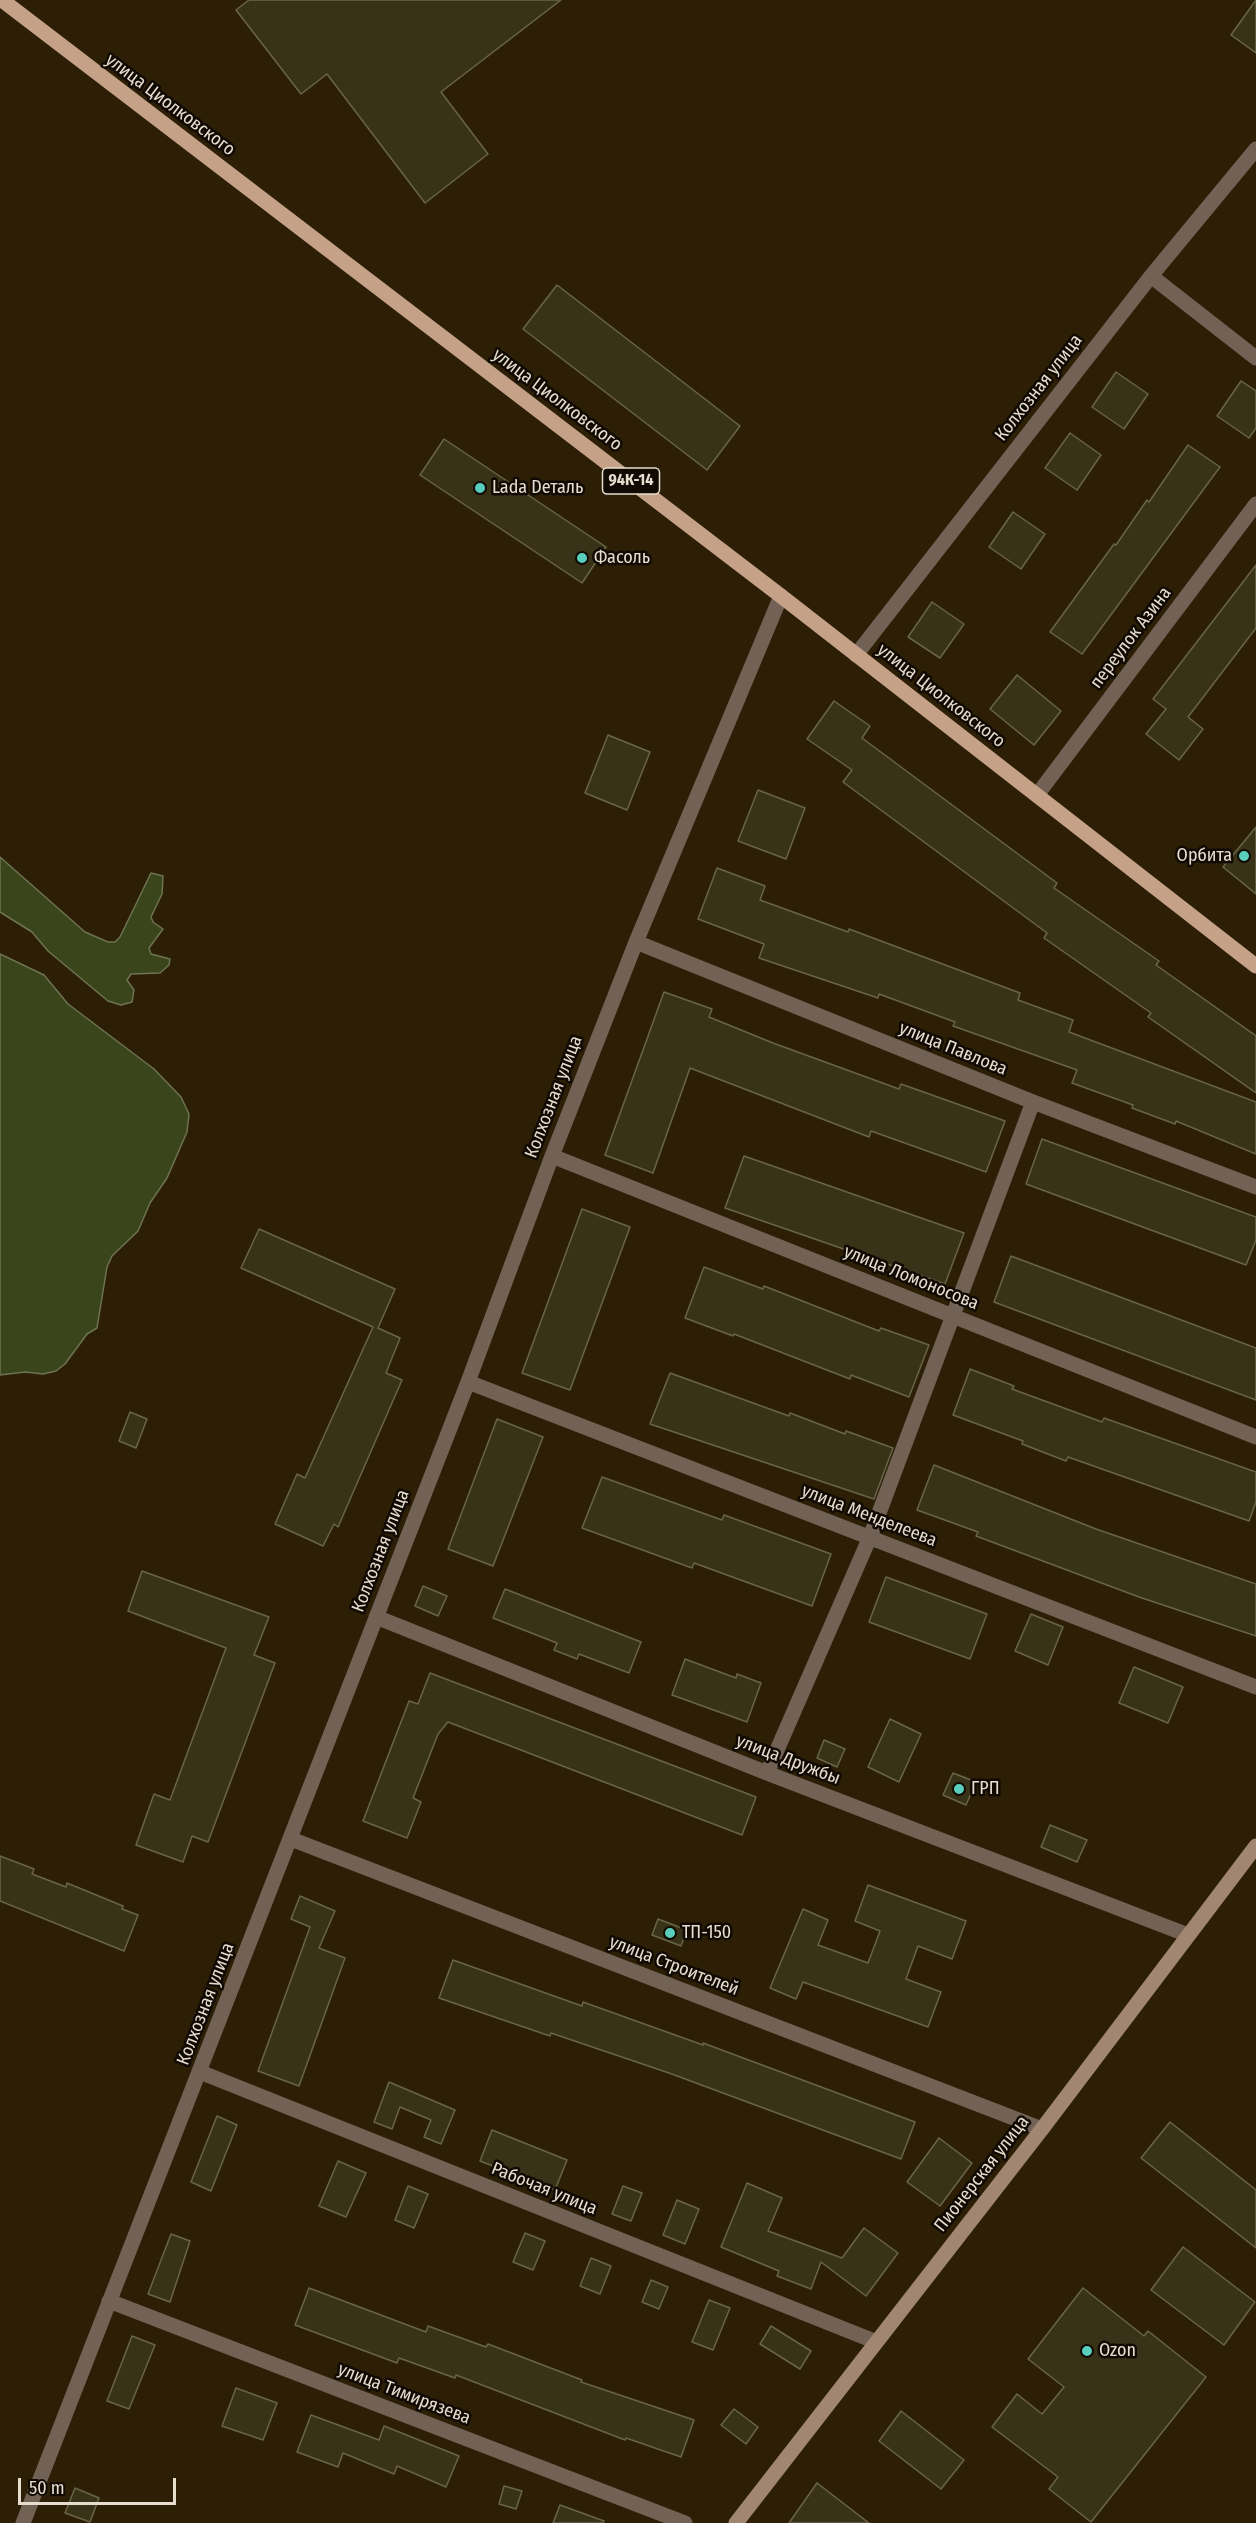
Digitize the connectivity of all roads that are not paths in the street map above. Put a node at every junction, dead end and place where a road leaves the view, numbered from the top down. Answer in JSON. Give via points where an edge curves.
{"nodes":[{"id":1,"x":2,"y":0,"type":"edge"},
{"id":2,"x":1256,"y":149,"type":"edge"},
{"id":3,"x":1151,"y":276,"type":"junction"},
{"id":4,"x":1256,"y":358,"type":"edge"},
{"id":5,"x":1256,"y":504,"type":"edge"},
{"id":6,"x":781,"y":596,"type":"junction"},
{"id":7,"x":856,"y":655,"type":"junction"},
{"id":8,"x":1037,"y":795,"type":"junction"},
{"id":9,"x":636,"y":942,"type":"junction"},
{"id":10,"x":1256,"y":966,"type":"edge"},
{"id":11,"x":1033,"y":1102,"type":"junction"},
{"id":12,"x":552,"y":1156,"type":"junction"},
{"id":13,"x":1256,"y":1187,"type":"edge"},
{"id":14,"x":953,"y":1315,"type":"junction"},
{"id":15,"x":468,"y":1382,"type":"junction"},
{"id":16,"x":1256,"y":1437,"type":"edge"},
{"id":17,"x":870,"y":1537,"type":"junction"},
{"id":18,"x":376,"y":1617,"type":"junction"},
{"id":19,"x":1256,"y":1688,"type":"edge"},
{"id":20,"x":767,"y":1773,"type":"junction"},
{"id":21,"x":291,"y":1839,"type":"junction"},
{"id":22,"x":1256,"y":1846,"type":"edge"},
{"id":23,"x":1188,"y":1935,"type":"junction"},
{"id":24,"x":200,"y":2072,"type":"junction"},
{"id":25,"x":1042,"y":2129,"type":"junction"},
{"id":26,"x":109,"y":2301,"type":"junction"},
{"id":27,"x":874,"y":2341,"type":"junction"},
{"id":28,"x":23,"y":2523,"type":"edge"},
{"id":29,"x":685,"y":2523,"type":"edge"},
{"id":30,"x":736,"y":2523,"type":"edge"}],
"edges":[{"from":1,"to":6,"type":"main road","name":"улица Циолковского","number":"94К-14"},
{"from":2,"to":3,"type":"street","name":"Колхозная улица"},
{"from":3,"to":4,"type":"street"},
{"from":3,"to":7,"type":"street","name":"Колхозная улица"},
{"from":5,"to":8,"type":"street","name":"переулок Азина"},
{"from":6,"to":7,"type":"main road","name":"улица Циолковского","number":"94К-14"},
{"from":6,"to":9,"type":"street","name":"Колхозная улица"},
{"from":7,"to":8,"type":"main road","name":"улица Циолковского","number":"94К-14"},
{"from":8,"to":10,"type":"main road","name":"улица Циолковского","number":"94К-14"},
{"from":9,"to":11,"type":"street","name":"улица Павлова"},
{"from":9,"to":12,"type":"street","name":"Колхозная улица"},
{"from":11,"to":13,"type":"street","name":"улица Павлова"},
{"from":11,"to":14,"type":"street"},
{"from":12,"to":14,"type":"street","name":"улица Ломоносова"},
{"from":12,"to":15,"type":"street","name":"Колхозная улица"},
{"from":14,"to":16,"type":"street","name":"улица Ломоносова"},
{"from":14,"to":17,"type":"street"},
{"from":15,"to":17,"type":"street","name":"улица Менделеева"},
{"from":15,"to":18,"type":"street","name":"Колхозная улица"},
{"from":17,"to":19,"type":"street","name":"улица Менделеева"},
{"from":17,"to":20,"type":"street"},
{"from":18,"to":20,"type":"street","name":"улица Дружбы"},
{"from":18,"to":21,"type":"street","name":"Колхозная улица"},
{"from":20,"to":23,"type":"street","name":"улица Дружбы"},
{"from":21,"to":24,"type":"street","name":"Колхозная улица"},
{"from":21,"to":25,"type":"street","name":"улица Строителей"},
{"from":22,"to":23,"type":"street","name":"Пионерская улица"},
{"from":23,"to":25,"type":"street","name":"Пионерская улица"},
{"from":24,"to":26,"type":"street","name":"Колхозная улица"},
{"from":24,"to":27,"type":"street","name":"Рабочая улица"},
{"from":25,"to":27,"type":"street","name":"Пионерская улица"},
{"from":26,"to":28,"type":"street","name":"Колхозная улица"},
{"from":26,"to":29,"type":"street","name":"улица Тимирязева"},
{"from":27,"to":30,"type":"street","name":"Пионерская улица"}]}
